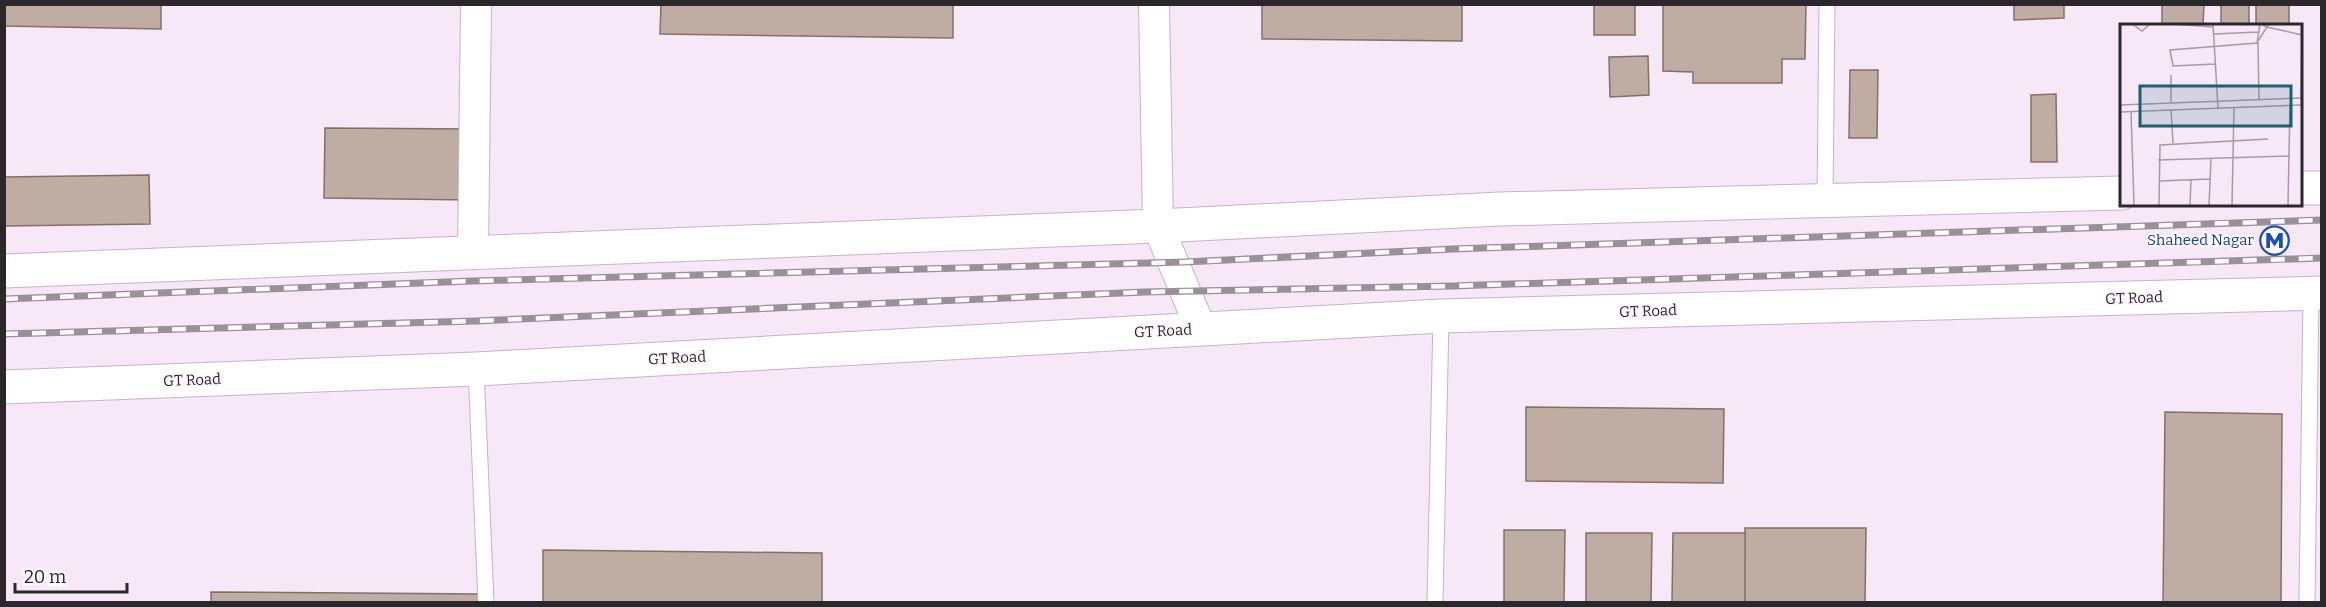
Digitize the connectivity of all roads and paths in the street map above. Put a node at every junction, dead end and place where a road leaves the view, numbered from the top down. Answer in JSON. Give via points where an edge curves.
{"nodes":[{"id":1,"x":476,"y":4,"type":"edge"},
{"id":2,"x":1154,"y":4,"type":"edge"},
{"id":3,"x":1827,"y":4,"type":"edge"},
{"id":4,"x":2302,"y":188,"type":"edge"},
{"id":5,"x":2322,"y":188,"type":"edge"},
{"id":6,"x":2120,"y":193,"type":"edge"},
{"id":7,"x":1825,"y":200,"type":"junction"},
{"id":8,"x":1158,"y":226,"type":"junction"},
{"id":9,"x":473,"y":252,"type":"junction"},
{"id":10,"x":4,"y":271,"type":"edge"},
{"id":11,"x":2316,"y":293,"type":"edge"},
{"id":12,"x":1441,"y":316,"type":"junction"},
{"id":13,"x":1201,"y":329,"type":"junction"},
{"id":14,"x":476,"y":369,"type":"junction"},
{"id":15,"x":4,"y":387,"type":"edge"},
{"id":16,"x":486,"y":603,"type":"edge"},
{"id":17,"x":1435,"y":603,"type":"edge"},
{"id":18,"x":2307,"y":603,"type":"edge"}],
"edges":[{"from":1,"to":9,"type":"street"},
{"from":2,"to":8,"type":"street"},
{"from":3,"to":7,"type":"lane"},
{"from":4,"to":5,"type":"highway"},
{"from":6,"to":7,"type":"highway"},
{"from":7,"to":8,"type":"highway","via":[[1500,209]]},
{"from":8,"to":9,"type":"highway"},
{"from":8,"to":13,"type":"street"},
{"from":9,"to":10,"type":"highway"},
{"from":11,"to":12,"type":"highway","name":"GT Road"},
{"from":11,"to":18,"type":"lane"},
{"from":12,"to":13,"type":"highway","name":"GT Road"},
{"from":12,"to":17,"type":"lane"},
{"from":13,"to":14,"type":"highway","name":"GT Road"},
{"from":14,"to":15,"type":"highway","name":"GT Road"},
{"from":14,"to":16,"type":"lane"}]}
